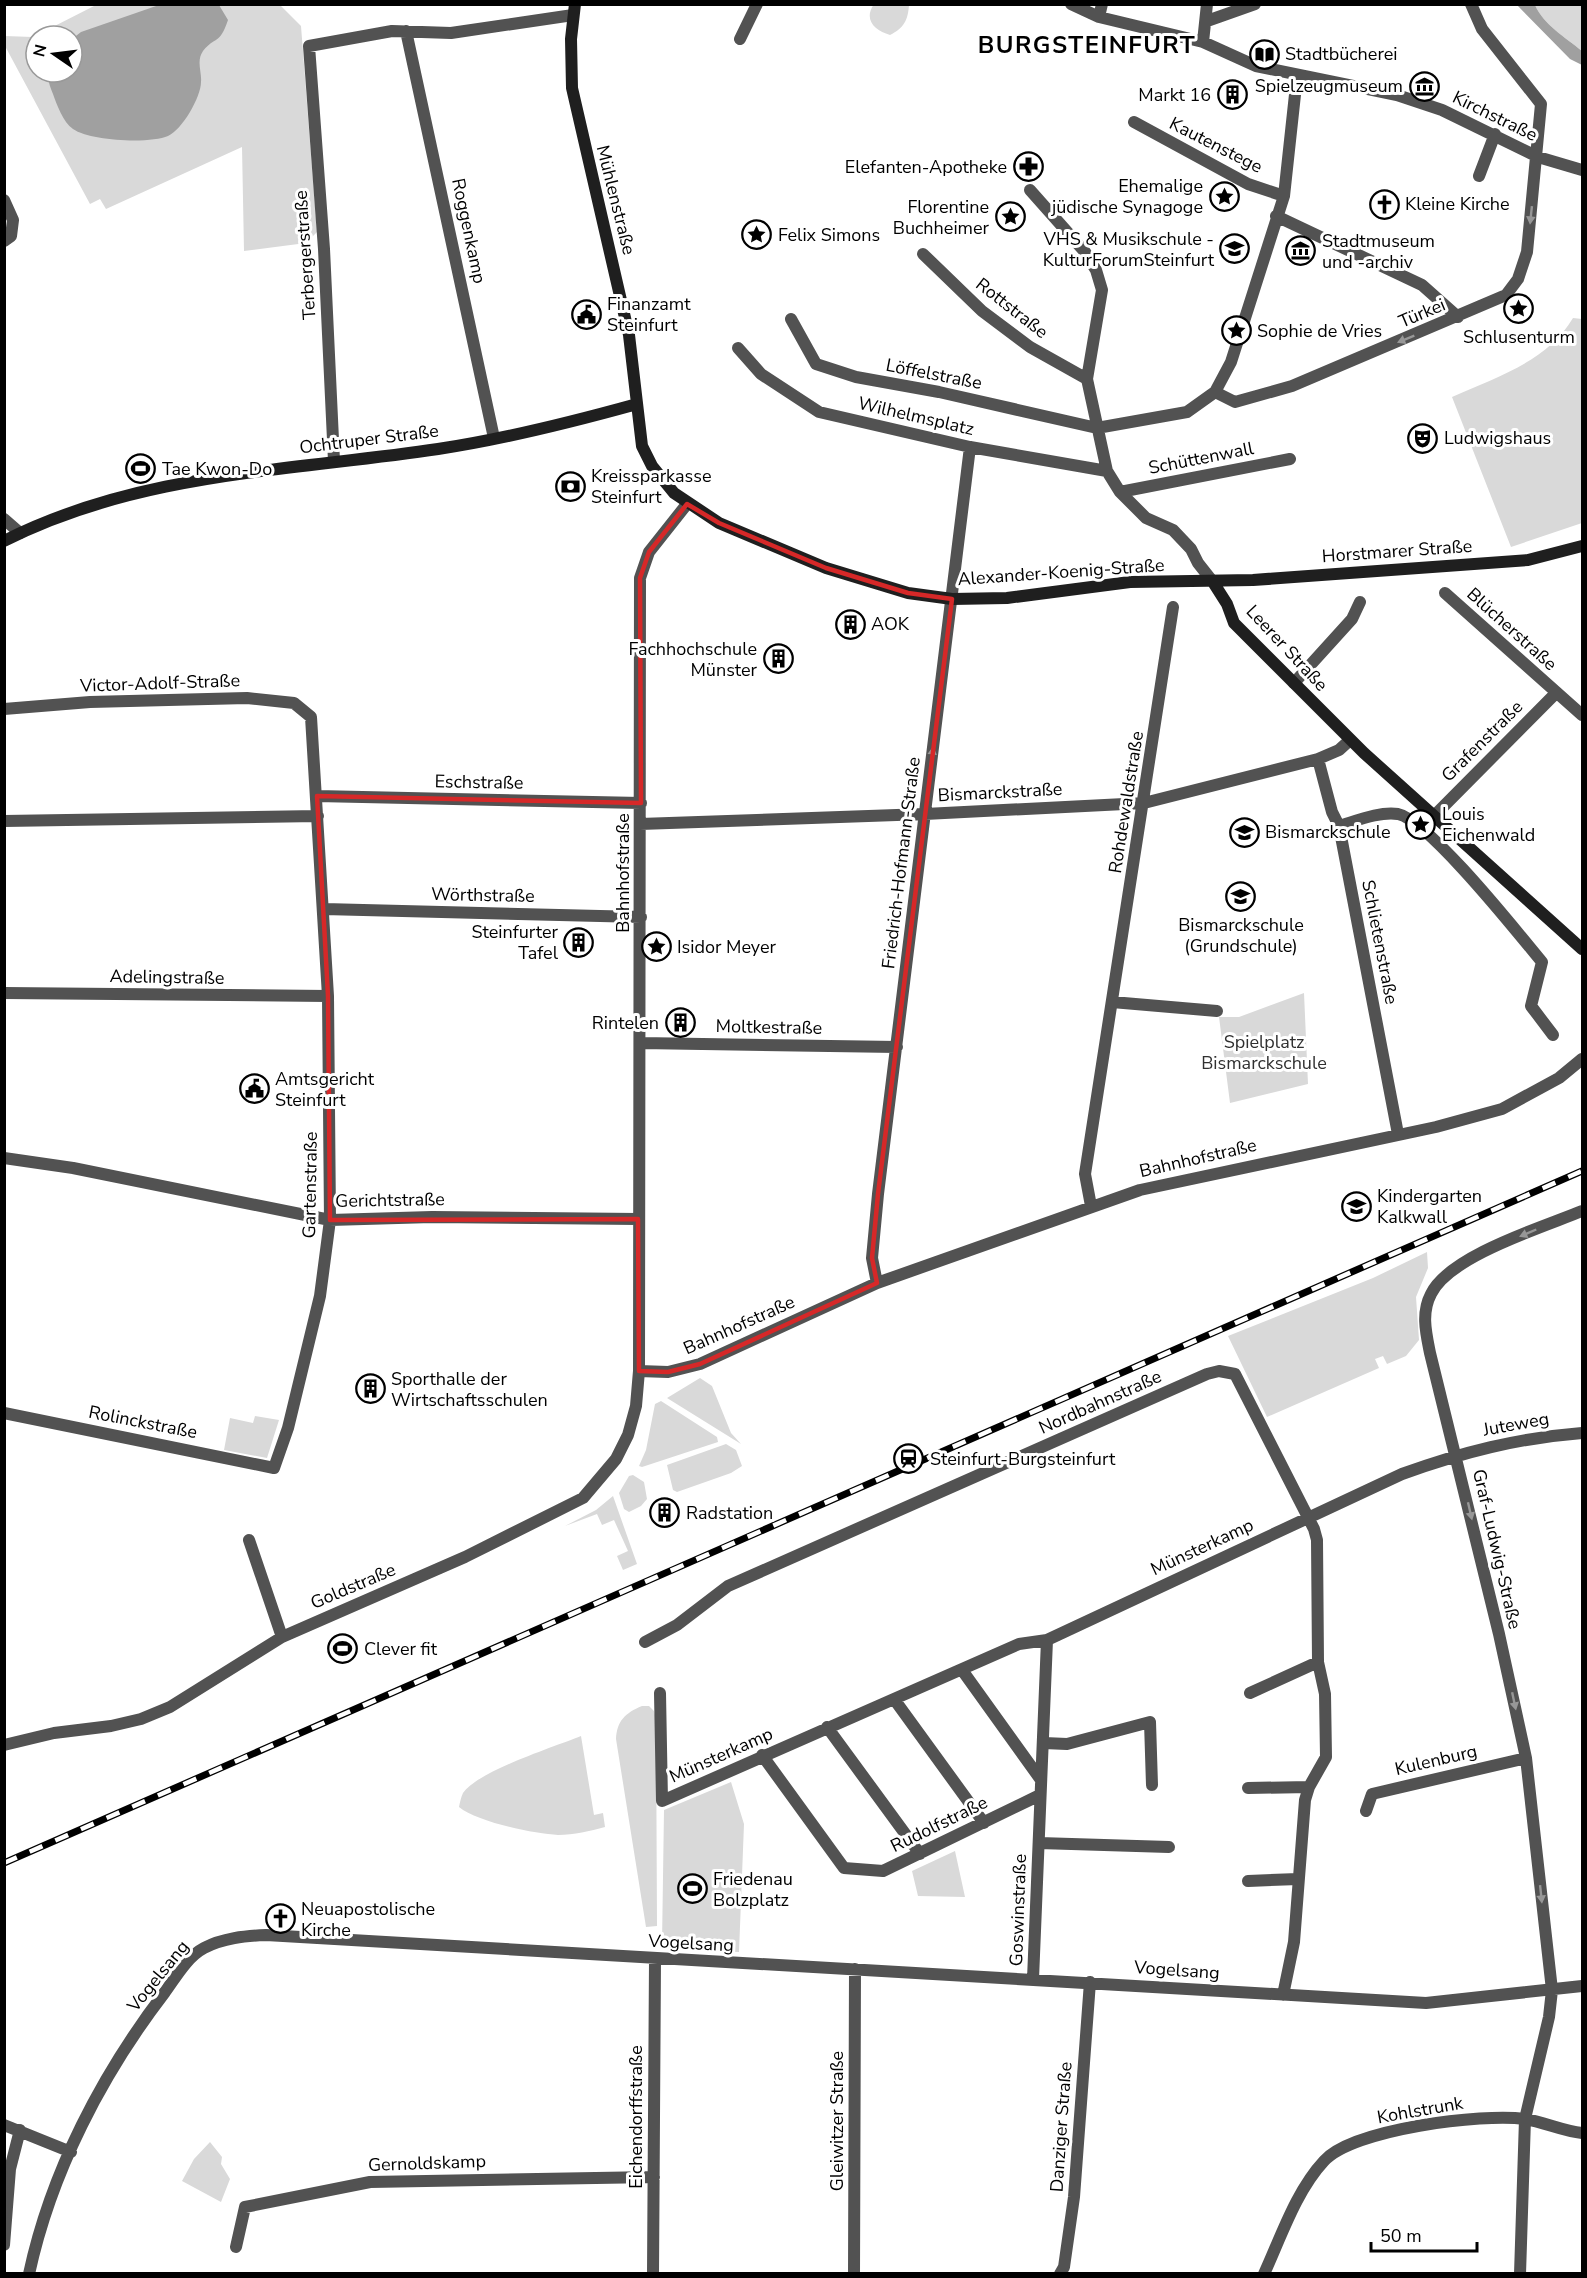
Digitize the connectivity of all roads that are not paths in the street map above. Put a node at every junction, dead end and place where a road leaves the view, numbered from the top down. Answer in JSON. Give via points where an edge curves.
{"nodes":[{"id":1,"x":757,"y":4,"type":"edge"},
{"id":2,"x":1071,"y":4,"type":"edge"},
{"id":3,"x":1207,"y":4,"type":"edge"},
{"id":4,"x":1255,"y":4,"type":"edge"},
{"id":5,"x":1471,"y":4,"type":"edge"},
{"id":6,"x":574,"y":10,"type":"edge"},
{"id":7,"x":1101,"y":11,"type":"edge"},
{"id":8,"x":1207,"y":21,"type":"junction"},
{"id":9,"x":406,"y":31,"type":"junction"},
{"id":10,"x":740,"y":39,"type":"dead end"},
{"id":11,"x":1203,"y":42,"type":"junction"},
{"id":12,"x":1297,"y":76,"type":"junction"},
{"id":13,"x":1134,"y":122,"type":"dead end"},
{"id":14,"x":1495,"y":134,"type":"junction"},
{"id":15,"x":1538,"y":157,"type":"junction"},
{"id":16,"x":1582,"y":170,"type":"edge"},
{"id":17,"x":1479,"y":176,"type":"dead end"},
{"id":18,"x":1030,"y":190,"type":"dead end"},
{"id":19,"x":1284,"y":196,"type":"junction"},
{"id":20,"x":4,"y":201,"type":"edge"},
{"id":21,"x":1276,"y":216,"type":"junction"},
{"id":22,"x":4,"y":241,"type":"edge"},
{"id":23,"x":923,"y":254,"type":"dead end"},
{"id":24,"x":1458,"y":317,"type":"junction"},
{"id":25,"x":791,"y":319,"type":"dead end"},
{"id":26,"x":738,"y":348,"type":"dead end"},
{"id":27,"x":1087,"y":379,"type":"junction"},
{"id":28,"x":1215,"y":392,"type":"junction"},
{"id":29,"x":637,"y":404,"type":"junction"},
{"id":30,"x":1097,"y":428,"type":"junction"},
{"id":31,"x":494,"y":438,"type":"junction"},
{"id":32,"x":970,"y":447,"type":"junction"},
{"id":33,"x":1290,"y":459,"type":"dead end"},
{"id":34,"x":334,"y":461,"type":"junction"},
{"id":35,"x":1107,"y":471,"type":"junction"},
{"id":36,"x":1120,"y":492,"type":"junction"},
{"id":37,"x":687,"y":504,"type":"junction"},
{"id":38,"x":4,"y":519,"type":"edge"},
{"id":39,"x":20,"y":533,"type":"junction"},
{"id":40,"x":4,"y":540,"type":"edge"},
{"id":41,"x":1582,"y":546,"type":"edge"},
{"id":42,"x":1213,"y":582,"type":"junction"},
{"id":43,"x":1445,"y":593,"type":"dead end"},
{"id":44,"x":952,"y":599,"type":"junction"},
{"id":45,"x":1360,"y":602,"type":"dead end"},
{"id":46,"x":1173,"y":607,"type":"dead end"},
{"id":47,"x":1294,"y":683,"type":"junction"},
{"id":48,"x":1556,"y":693,"type":"junction"},
{"id":49,"x":4,"y":709,"type":"edge"},
{"id":50,"x":1582,"y":715,"type":"edge"},
{"id":51,"x":311,"y":717,"type":"joint"},
{"id":52,"x":1350,"y":740,"type":"junction"},
{"id":53,"x":1318,"y":759,"type":"junction"},
{"id":54,"x":317,"y":796,"type":"junction"},
{"id":55,"x":640,"y":803,"type":"junction"},
{"id":56,"x":1144,"y":803,"type":"junction"},
{"id":57,"x":925,"y":814,"type":"junction"},
{"id":58,"x":318,"y":816,"type":"junction"},
{"id":59,"x":1434,"y":816,"type":"junction"},
{"id":60,"x":4,"y":821,"type":"edge"},
{"id":61,"x":640,"y":824,"type":"junction"},
{"id":62,"x":1339,"y":825,"type":"junction"},
{"id":63,"x":324,"y":909,"type":"junction"},
{"id":64,"x":641,"y":917,"type":"junction"},
{"id":65,"x":1582,"y":949,"type":"edge"},
{"id":66,"x":4,"y":993,"type":"edge"},
{"id":67,"x":328,"y":996,"type":"junction"},
{"id":68,"x":1112,"y":1002,"type":"junction"},
{"id":69,"x":1217,"y":1011,"type":"dead end"},
{"id":70,"x":1553,"y":1035,"type":"dead end"},
{"id":71,"x":641,"y":1043,"type":"junction"},
{"id":72,"x":897,"y":1047,"type":"junction"},
{"id":73,"x":1582,"y":1059,"type":"edge"},
{"id":74,"x":1398,"y":1134,"type":"junction"},
{"id":75,"x":4,"y":1158,"type":"edge"},
{"id":76,"x":1091,"y":1206,"type":"junction"},
{"id":77,"x":1582,"y":1211,"type":"edge"},
{"id":78,"x":638,"y":1219,"type":"junction"},
{"id":79,"x":330,"y":1220,"type":"junction"},
{"id":80,"x":877,"y":1283,"type":"junction"},
{"id":81,"x":639,"y":1371,"type":"junction"},
{"id":82,"x":4,"y":1413,"type":"edge"},
{"id":83,"x":1582,"y":1434,"type":"edge"},
{"id":84,"x":1456,"y":1454,"type":"junction"},
{"id":85,"x":274,"y":1468,"type":"joint"},
{"id":86,"x":1307,"y":1518,"type":"junction"},
{"id":87,"x":249,"y":1540,"type":"dead end"},
{"id":88,"x":280,"y":1631,"type":"junction"},
{"id":89,"x":1047,"y":1640,"type":"junction"},
{"id":90,"x":645,"y":1642,"type":"dead end"},
{"id":91,"x":1318,"y":1662,"type":"junction"},
{"id":92,"x":962,"y":1670,"type":"junction"},
{"id":93,"x":660,"y":1693,"type":"dead end"},
{"id":94,"x":1250,"y":1693,"type":"dead end"},
{"id":95,"x":894,"y":1699,"type":"junction"},
{"id":96,"x":827,"y":1727,"type":"junction"},
{"id":97,"x":1044,"y":1743,"type":"junction"},
{"id":98,"x":4,"y":1745,"type":"edge"},
{"id":99,"x":762,"y":1755,"type":"junction"},
{"id":100,"x":1526,"y":1758,"type":"junction"},
{"id":101,"x":1041,"y":1780,"type":"junction"},
{"id":102,"x":1152,"y":1785,"type":"dead end"},
{"id":103,"x":1309,"y":1787,"type":"junction"},
{"id":104,"x":1248,"y":1788,"type":"dead end"},
{"id":105,"x":1040,"y":1795,"type":"junction"},
{"id":106,"x":1366,"y":1811,"type":"dead end"},
{"id":107,"x":984,"y":1823,"type":"junction"},
{"id":108,"x":1038,"y":1843,"type":"junction"},
{"id":109,"x":1168,"y":1846,"type":"dead end"},
{"id":110,"x":920,"y":1854,"type":"junction"},
{"id":111,"x":1298,"y":1879,"type":"junction"},
{"id":112,"x":1248,"y":1881,"type":"dead end"},
{"id":113,"x":655,"y":1960,"type":"junction"},
{"id":114,"x":855,"y":1969,"type":"junction"},
{"id":115,"x":1033,"y":1979,"type":"junction"},
{"id":116,"x":1090,"y":1982,"type":"junction"},
{"id":117,"x":1582,"y":1986,"type":"edge"},
{"id":118,"x":1551,"y":1990,"type":"junction"},
{"id":119,"x":1283,"y":1995,"type":"junction"},
{"id":120,"x":1525,"y":2119,"type":"junction"},
{"id":121,"x":4,"y":2125,"type":"edge"},
{"id":122,"x":20,"y":2130,"type":"junction"},
{"id":123,"x":1582,"y":2133,"type":"edge"},
{"id":124,"x":71,"y":2152,"type":"junction"},
{"id":125,"x":654,"y":2177,"type":"junction"},
{"id":126,"x":4,"y":2245,"type":"edge"},
{"id":127,"x":236,"y":2247,"type":"dead end"},
{"id":128,"x":30,"y":2274,"type":"edge"},
{"id":129,"x":653,"y":2274,"type":"edge"},
{"id":130,"x":854,"y":2274,"type":"edge"},
{"id":131,"x":1060,"y":2274,"type":"edge"},
{"id":132,"x":1264,"y":2274,"type":"edge"},
{"id":133,"x":1520,"y":2274,"type":"edge"}],
"edges":[{"from":1,"to":10,"type":"street"},
{"from":2,"to":7,"type":"street","name":"Kirchstraße"},
{"from":3,"to":8,"type":"street"},
{"from":4,"to":8,"type":"street"},
{"from":5,"to":15,"type":"street","name":"Türkei","via":[[1482,30],[1541,104]]},
{"from":6,"to":9,"type":"street","via":[[452,33]]},
{"from":6,"to":29,"type":"main road","name":"Mühlenstraße","via":[[572,88],[629,335]]},
{"from":7,"to":11,"type":"street","name":"Kirchstraße"},
{"from":8,"to":11,"type":"street"},
{"from":9,"to":31,"type":"street","name":"Roggenkamp"},
{"from":9,"to":34,"type":"street","name":"Terbergerstraße","via":[[309,46]]},
{"from":11,"to":12,"type":"street","name":"Kirchstraße","via":[[1256,66]]},
{"from":12,"to":14,"type":"street","name":"Kirchstraße","via":[[1397,95]]},
{"from":12,"to":19,"type":"street"},
{"from":13,"to":19,"type":"street","name":"Kautenstege","via":[[1227,173]]},
{"from":14,"to":15,"type":"street","name":"Kirchstraße"},
{"from":14,"to":17,"type":"street"},
{"from":15,"to":16,"type":"street","name":"Kirchstraße"},
{"from":15,"to":24,"type":"street","name":"Türkei","one_way":true,"via":[[1527,252],[1518,279],[1506,295]]},
{"from":18,"to":27,"type":"street","name":"Leerer Straße","via":[[1096,270],[1102,290]]},
{"from":19,"to":21,"type":"street"},
{"from":20,"to":22,"type":"street","via":[[13,220],[11,236]]},
{"from":21,"to":24,"type":"street","via":[[1422,285]]},
{"from":21,"to":28,"type":"street","via":[[1231,362]]},
{"from":23,"to":27,"type":"street","name":"Rottstraße","via":[[990,317],[1030,347]]},
{"from":24,"to":28,"type":"street","name":"Türkei","one_way":true,"via":[[1292,386],[1235,402]]},
{"from":25,"to":30,"type":"street","name":"Löffelstraße","via":[[816,364],[855,377]]},
{"from":26,"to":32,"type":"street","name":"Wilhelmsplatz","via":[[761,374],[819,412]]},
{"from":27,"to":30,"type":"street","name":"Leerer Straße"},
{"from":28,"to":30,"type":"street","via":[[1187,412]]},
{"from":29,"to":31,"type":"main road","name":"Ochtruper Straße"},
{"from":29,"to":37,"type":"main road","name":"Alexander-Koenig-Straße","via":[[642,446],[663,481]]},
{"from":30,"to":35,"type":"street","name":"Leerer Straße"},
{"from":31,"to":34,"type":"main road","name":"Ochtruper Straße","via":[[439,449]]},
{"from":32,"to":35,"type":"street","name":"Wilhelmsplatz"},
{"from":32,"to":44,"type":"street","name":"Friedrich-Hofmann-Straße"},
{"from":33,"to":36,"type":"street","name":"Schüttenwall"},
{"from":34,"to":39,"type":"main road","name":"Ochtruper Straße","via":[[212,476],[131,493]]},
{"from":35,"to":36,"type":"street","name":"Leerer Straße"},
{"from":36,"to":42,"type":"street","name":"Leerer Straße","via":[[1146,518],[1173,531],[1191,549]]},
{"from":37,"to":44,"type":"main road","name":"Alexander-Koenig-Straße","via":[[719,523],[826,568],[908,593]]},
{"from":37,"to":55,"type":"street","name":"Bahnhofstraße","via":[[649,552],[640,578]]},
{"from":38,"to":39,"type":"street"},
{"from":39,"to":40,"type":"main road","name":"Ochtruper Straße"},
{"from":41,"to":42,"type":"main road","name":"Horstmarer Straße","via":[[1528,560]]},
{"from":42,"to":44,"type":"main road","name":"Alexander-Koenig-Straße","via":[[1130,582],[1007,597]]},
{"from":42,"to":47,"type":"main road","name":"Leerer Straße","via":[[1234,623]]},
{"from":43,"to":48,"type":"street","name":"Blücherstraße"},
{"from":57,"to":44,"type":"street","name":"Friedrich-Hofmann-Straße","one_way":true},
{"from":45,"to":47,"type":"street","via":[[1352,619]]},
{"from":46,"to":56,"type":"street","name":"Rohdewaldstraße"},
{"from":47,"to":52,"type":"main road","name":"Leerer Straße"},
{"from":48,"to":50,"type":"street","name":"Blücherstraße"},
{"from":48,"to":59,"type":"street","name":"Grafenstraße"},
{"from":49,"to":51,"type":"street","name":"Victor-Adolf-Straße","via":[[90,702],[246,698],[294,703]]},
{"from":51,"to":54,"type":"street","name":"Gartenstraße"},
{"from":52,"to":53,"type":"street","name":"Bismarckstraße"},
{"from":52,"to":59,"type":"main road","name":"Leerer Straße"},
{"from":53,"to":56,"type":"street","name":"Bismarckstraße"},
{"from":53,"to":62,"type":"street","name":"Schlietenstraße"},
{"from":54,"to":55,"type":"street","name":"Eschstraße"},
{"from":54,"to":58,"type":"street","name":"Gartenstraße"},
{"from":55,"to":61,"type":"street","name":"Bahnhofstraße"},
{"from":56,"to":57,"type":"street","name":"Bismarckstraße"},
{"from":56,"to":68,"type":"street","name":"Rohdewaldstraße"},
{"from":57,"to":61,"type":"street","name":"Bismarckstraße"},
{"from":57,"to":72,"type":"street","name":"Friedrich-Hofmann-Straße"},
{"from":58,"to":60,"type":"street"},
{"from":58,"to":63,"type":"street","name":"Gartenstraße"},
{"from":59,"to":65,"type":"main road","name":"Leerer Straße"},
{"from":61,"to":64,"type":"street","name":"Bahnhofstraße"},
{"from":62,"to":70,"type":"street","via":[[1396,814],[1412,820],[1436,840],[1542,962],[1532,1006]]},
{"from":62,"to":74,"type":"street","name":"Schlietenstraße"},
{"from":63,"to":64,"type":"street","name":"Wörthstraße"},
{"from":63,"to":67,"type":"street","name":"Gartenstraße"},
{"from":64,"to":71,"type":"street","name":"Bahnhofstraße"},
{"from":66,"to":67,"type":"street","name":"Adelingstraße"},
{"from":67,"to":79,"type":"street","name":"Gartenstraße"},
{"from":68,"to":69,"type":"street"},
{"from":68,"to":76,"type":"street","name":"Rohdewaldstraße","via":[[1085,1174]]},
{"from":71,"to":72,"type":"street","name":"Moltkestraße"},
{"from":71,"to":78,"type":"street","name":"Bahnhofstraße"},
{"from":72,"to":80,"type":"street","name":"Friedrich-Hofmann-Straße","via":[[872,1258]]},
{"from":73,"to":74,"type":"street","name":"Bahnhofstraße","via":[[1551,1082],[1502,1109]]},
{"from":74,"to":76,"type":"street","name":"Bahnhofstraße","via":[[1168,1182]]},
{"from":75,"to":79,"type":"street","name":"Gerichtstraße","via":[[73,1168]]},
{"from":76,"to":80,"type":"street","name":"Bahnhofstraße"},
{"from":77,"to":84,"type":"street","name":"Graf-Ludwig-Straße","one_way":true,"via":[[1470,1259],[1443,1277],[1430,1294],[1425,1313],[1430,1353]]},
{"from":78,"to":79,"type":"street","name":"Gerichtstraße"},
{"from":78,"to":81,"type":"street","name":"Bahnhofstraße"},
{"from":79,"to":85,"type":"street","name":"Gartenstraße","via":[[320,1296],[288,1428]]},
{"from":80,"to":81,"type":"street","name":"Bahnhofstraße","via":[[700,1364],[668,1372]]},
{"from":81,"to":88,"type":"street","name":"Goldstraße","via":[[628,1435],[616,1459],[583,1498],[465,1557]]},
{"from":82,"to":85,"type":"street","name":"Rolinckstraße"},
{"from":83,"to":84,"type":"street","name":"Juteweg","via":[[1532,1437]]},
{"from":84,"to":86,"type":"street","name":"Münsterkamp"},
{"from":84,"to":100,"type":"street","name":"Graf-Ludwig-Straße","one_way":true},
{"from":86,"to":89,"type":"street","name":"Münsterkamp"},
{"from":86,"to":90,"type":"street","name":"Nordbahnstraße","via":[[1239,1379],[1229,1371],[1219,1371],[728,1586],[677,1625]]},
{"from":86,"to":91,"type":"street","name":"Nordbahnstraße","via":[[1317,1540]]},
{"from":87,"to":88,"type":"street"},
{"from":88,"to":98,"type":"street","name":"Goldstraße","via":[[170,1707],[141,1719]]},
{"from":89,"to":92,"type":"street","name":"Münsterkamp","via":[[1019,1644]]},
{"from":89,"to":97,"type":"street","name":"Goswinstraße"},
{"from":91,"to":94,"type":"street"},
{"from":91,"to":103,"type":"street","name":"Nordbahnstraße","via":[[1325,1694],[1326,1757]]},
{"from":92,"to":95,"type":"street","name":"Münsterkamp"},
{"from":92,"to":101,"type":"street"},
{"from":93,"to":99,"type":"street","name":"Münsterkamp","via":[[662,1801]]},
{"from":95,"to":96,"type":"street","name":"Münsterkamp"},
{"from":95,"to":107,"type":"street"},
{"from":96,"to":99,"type":"street","name":"Münsterkamp"},
{"from":96,"to":110,"type":"street"},
{"from":97,"to":101,"type":"street","name":"Goswinstraße"},
{"from":97,"to":102,"type":"street","via":[[1066,1744],[1150,1722]]},
{"from":99,"to":110,"type":"street","name":"Rudolfstraße","via":[[844,1868],[883,1871]]},
{"from":100,"to":106,"type":"street","name":"Kulenburg","via":[[1372,1794]]},
{"from":100,"to":118,"type":"street","name":"Graf-Ludwig-Straße","one_way":true},
{"from":101,"to":105,"type":"street","name":"Goswinstraße"},
{"from":103,"to":104,"type":"street"},
{"from":103,"to":111,"type":"street","name":"Nordbahnstraße"},
{"from":105,"to":107,"type":"street","name":"Rudolfstraße"},
{"from":105,"to":108,"type":"street","name":"Goswinstraße"},
{"from":107,"to":110,"type":"street","name":"Rudolfstraße"},
{"from":108,"to":109,"type":"street","name":"Goswinstraße"},
{"from":108,"to":115,"type":"street","name":"Goswinstraße"},
{"from":111,"to":112,"type":"street"},
{"from":111,"to":119,"type":"street","name":"Nordbahnstraße","via":[[1294,1942]]},
{"from":113,"to":114,"type":"street","name":"Vogelsang"},
{"from":113,"to":124,"type":"street","name":"Vogelsang","via":[[266,1935],[222,1941],[196,1954],[154,2007],[115,2066]]},
{"from":113,"to":125,"type":"street","name":"Eichendorffstraße"},
{"from":114,"to":115,"type":"street","name":"Vogelsang"},
{"from":114,"to":130,"type":"street","name":"Gleiwitzer Straße"},
{"from":115,"to":116,"type":"street","name":"Vogelsang"},
{"from":116,"to":119,"type":"street","name":"Vogelsang"},
{"from":116,"to":131,"type":"street","name":"Danziger Straße","via":[[1074,2197]]},
{"from":117,"to":118,"type":"street","name":"Vogelsang"},
{"from":118,"to":119,"type":"street","name":"Vogelsang","via":[[1426,2003]]},
{"from":118,"to":120,"type":"street","via":[[1549,2017]]},
{"from":120,"to":123,"type":"street","name":"Kohlstrunk"},
{"from":120,"to":132,"type":"street","name":"Kohlstrunk","via":[[1476,2118],[1365,2138],[1343,2147],[1324,2161],[1305,2188]]},
{"from":120,"to":133,"type":"street"},
{"from":121,"to":122,"type":"street"},
{"from":122,"to":124,"type":"street"},
{"from":122,"to":126,"type":"street","via":[[9,2178]]},
{"from":124,"to":128,"type":"street","name":"Vogelsang","via":[[49,2207]]},
{"from":125,"to":127,"type":"street","name":"Gernoldskamp","via":[[370,2181],[245,2208]]},
{"from":125,"to":129,"type":"street","name":"Eichendorffstraße"}]}
